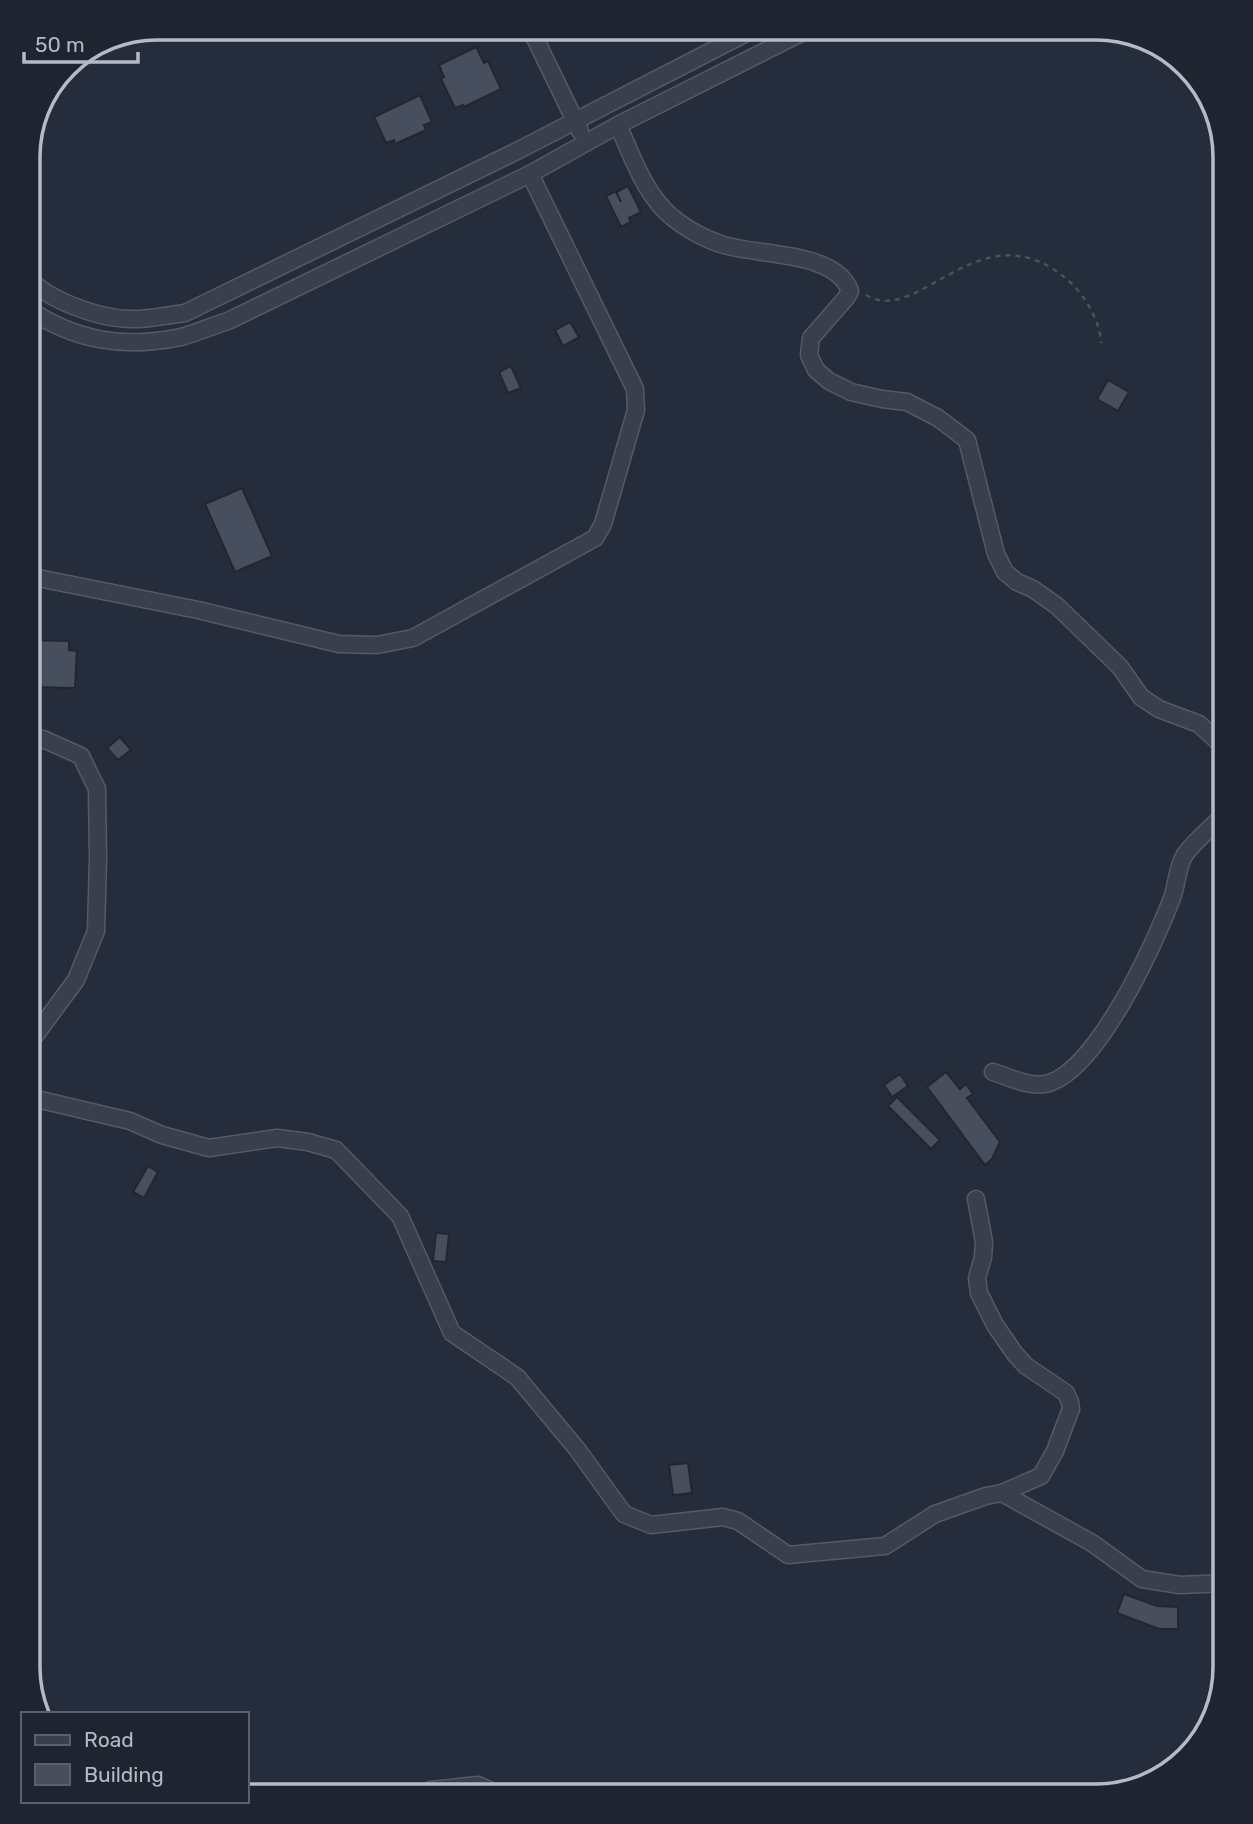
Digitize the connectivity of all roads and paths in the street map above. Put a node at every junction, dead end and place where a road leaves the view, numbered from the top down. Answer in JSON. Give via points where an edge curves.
{"nodes":[{"id":1,"x":536,"y":40,"type":"edge"},
{"id":2,"x":731,"y":41,"type":"edge"},
{"id":3,"x":786,"y":41,"type":"edge"},
{"id":4,"x":575,"y":121,"type":"junction"},
{"id":5,"x":618,"y":125,"type":"junction"},
{"id":6,"x":585,"y":143,"type":"junction"},
{"id":7,"x":530,"y":174,"type":"junction"},
{"id":8,"x":41,"y":291,"type":"edge"},
{"id":9,"x":850,"y":291,"type":"junction"},
{"id":10,"x":41,"y":318,"type":"edge"},
{"id":11,"x":1101,"y":343,"type":"dead end"},
{"id":12,"x":41,"y":579,"type":"edge"},
{"id":13,"x":1213,"y":737,"type":"edge"},
{"id":14,"x":41,"y":739,"type":"edge"},
{"id":15,"x":1213,"y":827,"type":"edge"},
{"id":16,"x":40,"y":1028,"type":"edge"},
{"id":17,"x":993,"y":1072,"type":"dead end"},
{"id":18,"x":40,"y":1101,"type":"edge"},
{"id":19,"x":976,"y":1199,"type":"dead end"},
{"id":20,"x":1002,"y":1493,"type":"junction"},
{"id":21,"x":1213,"y":1584,"type":"edge"}],
"edges":[{"from":1,"to":4,"type":"street"},
{"from":2,"to":4,"type":"street"},
{"from":3,"to":5,"type":"street"},
{"from":4,"to":6,"type":"street"},
{"from":4,"to":8,"type":"street","via":[[185,313],[129,320],[77,309]]},
{"from":5,"to":6,"type":"street"},
{"from":5,"to":9,"type":"street","via":[[655,199],[687,228],[722,245],[796,257],[832,270]]},
{"from":6,"to":7,"type":"street"},
{"from":7,"to":10,"type":"street","via":[[228,321],[181,337],[130,343],[83,337]]},
{"from":7,"to":12,"type":"street","via":[[635,389],[636,410],[595,538],[413,638],[376,645],[339,644]]},
{"from":9,"to":11,"type":"path","via":[[860,291],[876,301],[892,299],[912,294],[987,257],[1021,255],[1041,261],[1072,284],[1095,317]]},
{"from":9,"to":13,"type":"street","via":[[811,338],[809,355],[816,370],[850,392],[907,402],[967,440],[996,554],[1005,572],[1058,606],[1120,667],[1140,697],[1199,724]]},
{"from":14,"to":16,"type":"street","via":[[81,756],[97,789],[98,859],[96,931],[76,979]]},
{"from":15,"to":17,"type":"street","via":[[1184,856],[1172,898],[1136,980],[1085,1055],[1065,1074],[1045,1084]]},
{"from":18,"to":20,"type":"street","via":[[130,1121],[209,1148],[276,1138],[336,1150],[400,1216],[452,1333],[517,1377],[624,1514],[651,1525],[723,1517],[738,1521],[788,1555],[885,1546],[935,1514]]},
{"from":19,"to":20,"type":"street","via":[[984,1242],[979,1293],[1015,1354],[1066,1393],[1070,1402],[1059,1441],[1041,1476]]},
{"from":20,"to":21,"type":"street","via":[[1092,1544],[1142,1579]]}]}
